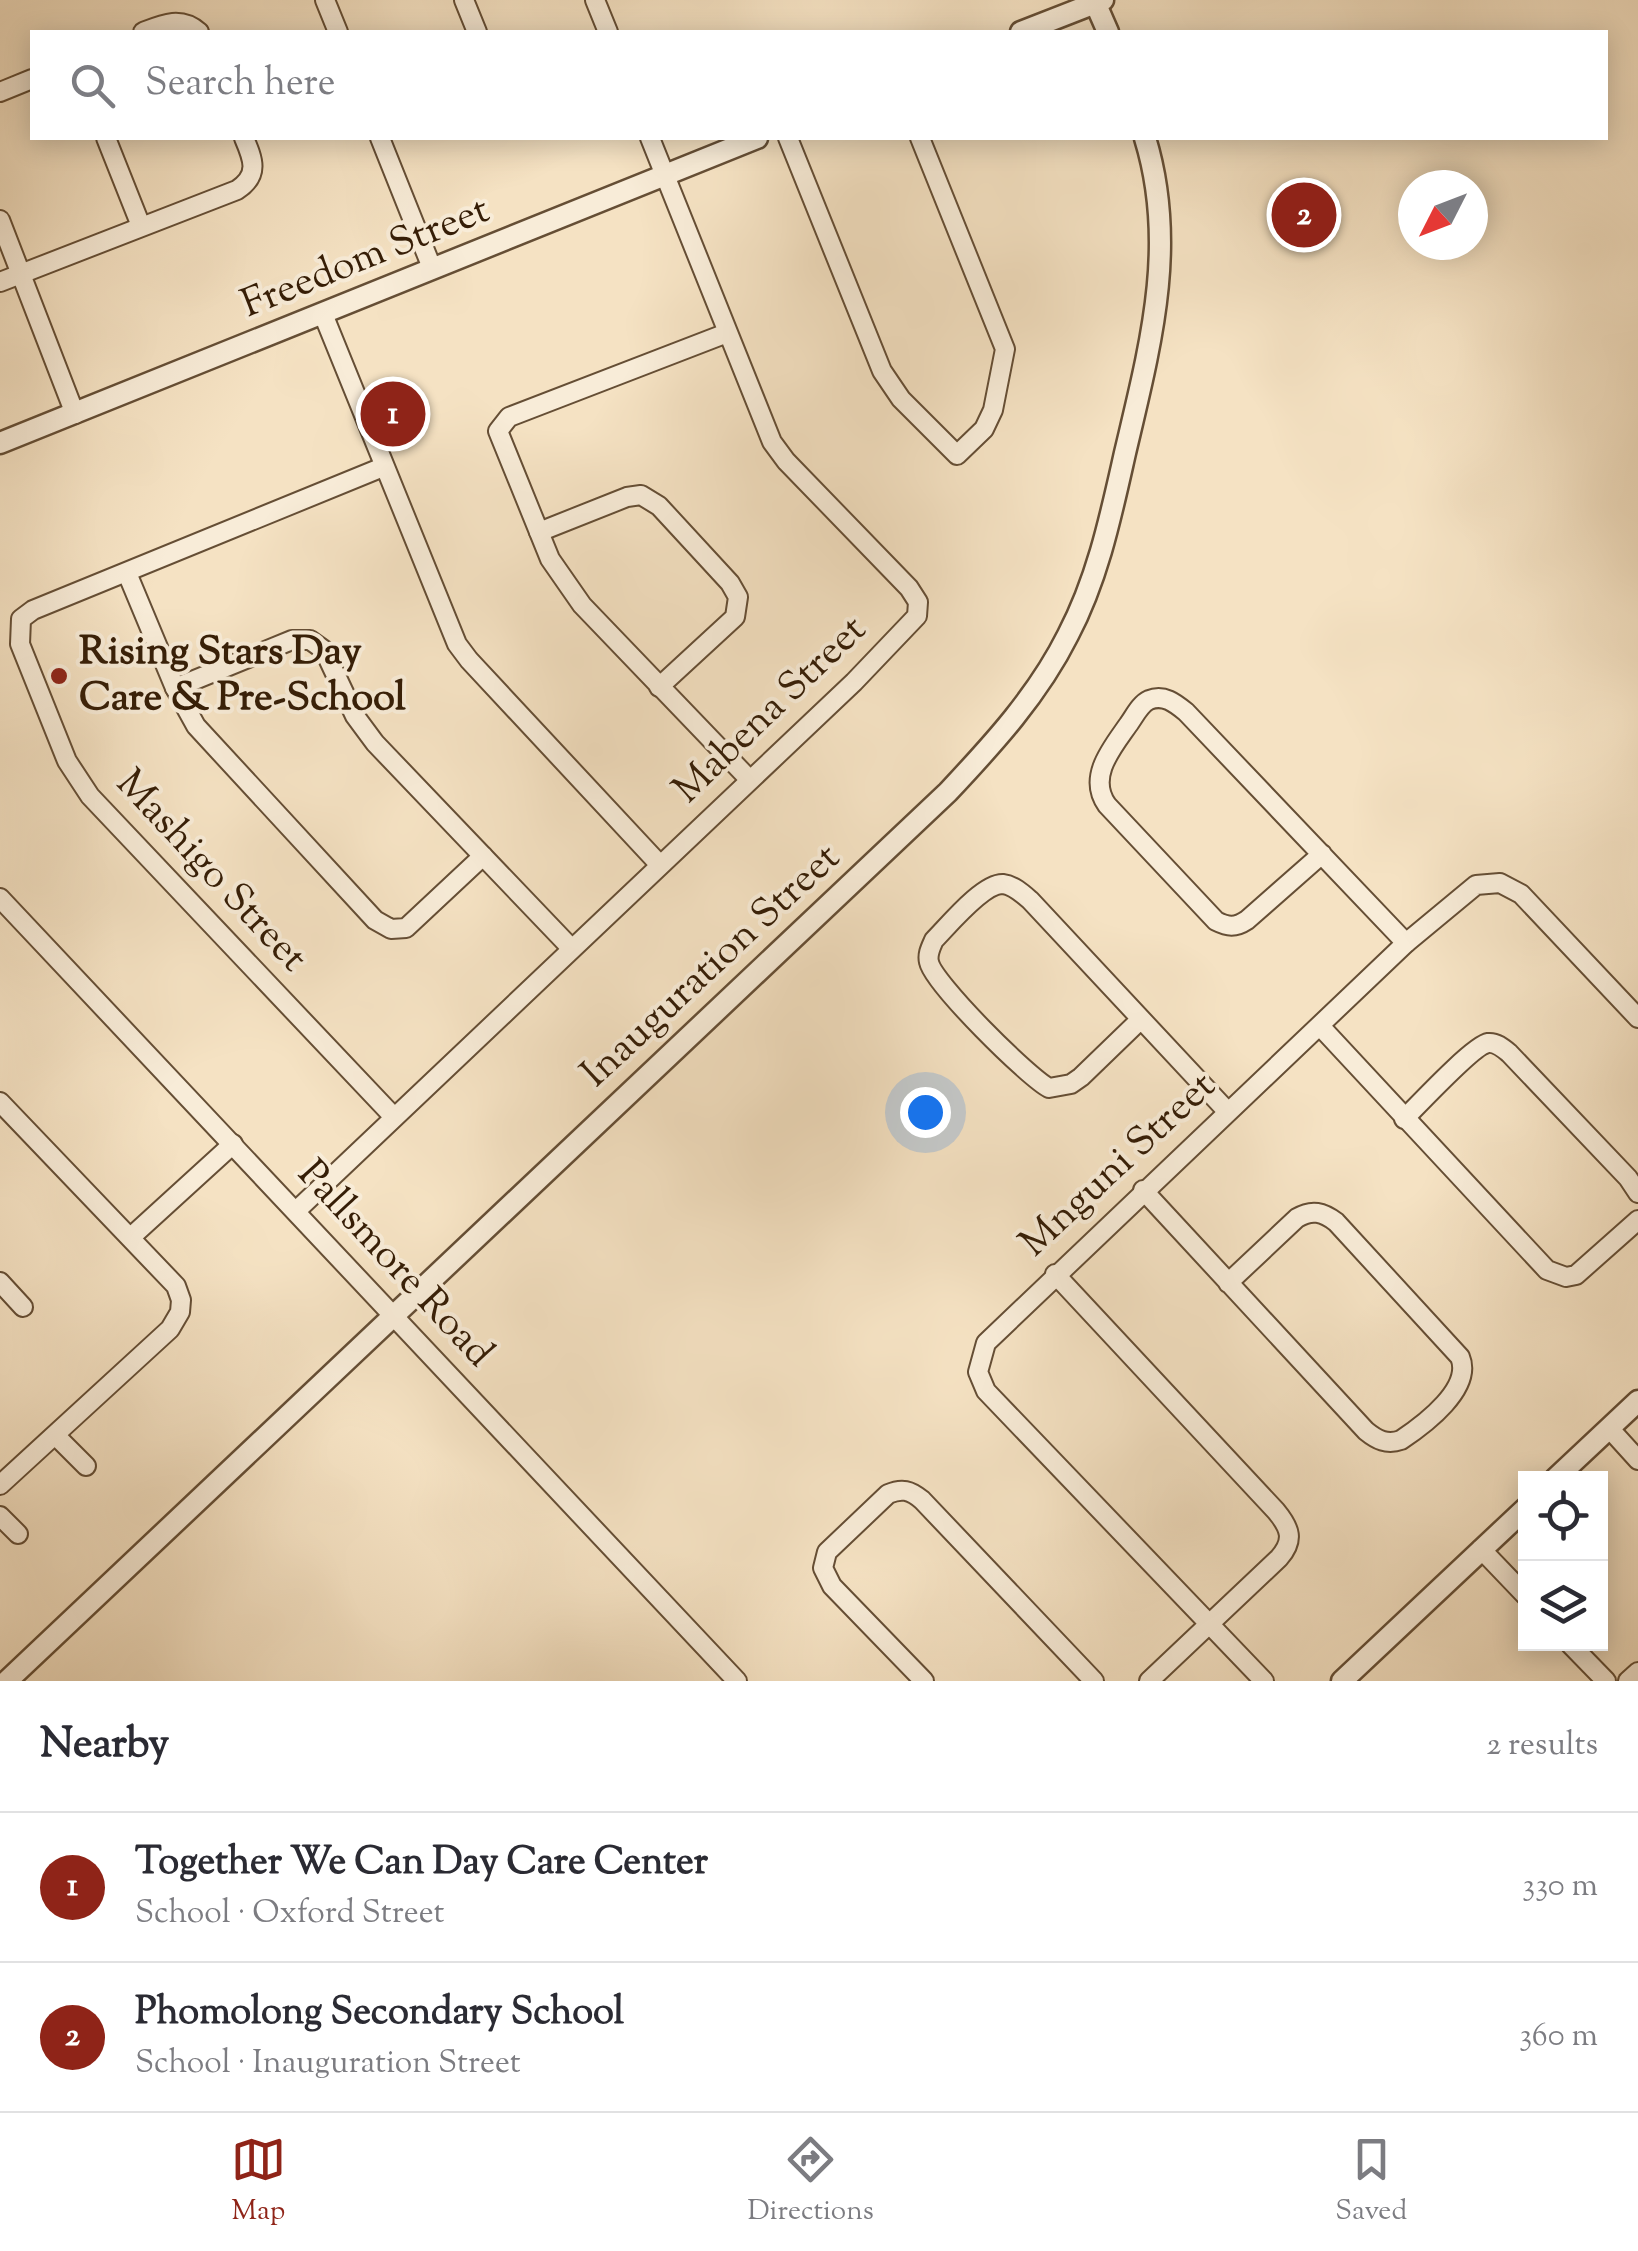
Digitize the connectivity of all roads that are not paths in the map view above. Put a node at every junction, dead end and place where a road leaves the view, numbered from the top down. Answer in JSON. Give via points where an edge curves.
{"nodes":[{"id":1,"x":326,"y":0,"type":"edge"},
{"id":2,"x":464,"y":0,"type":"edge"},
{"id":3,"x":595,"y":0,"type":"edge"},
{"id":4,"x":1097,"y":1,"type":"edge"},
{"id":5,"x":149,"y":30,"type":"edge"},
{"id":6,"x":196,"y":30,"type":"edge"},
{"id":7,"x":337,"y":30,"type":"edge"},
{"id":8,"x":475,"y":30,"type":"edge"},
{"id":9,"x":607,"y":30,"type":"edge"},
{"id":10,"x":1026,"y":30,"type":"edge"},
{"id":11,"x":1107,"y":30,"type":"edge"},
{"id":12,"x":30,"y":80,"type":"edge"},
{"id":13,"x":0,"y":92,"type":"edge"},
{"id":14,"x":107,"y":140,"type":"edge"},
{"id":15,"x":245,"y":140,"type":"edge"},
{"id":16,"x":381,"y":140,"type":"edge"},
{"id":17,"x":651,"y":140,"type":"edge"},
{"id":18,"x":752,"y":140,"type":"edge"},
{"id":19,"x":789,"y":140,"type":"edge"},
{"id":20,"x":921,"y":140,"type":"edge"},
{"id":21,"x":1145,"y":140,"type":"edge"},
{"id":22,"x":665,"y":177,"type":"junction"},
{"id":23,"x":0,"y":220,"type":"edge"},
{"id":24,"x":141,"y":226,"type":"junction"},
{"id":25,"x":432,"y":268,"type":"junction"},
{"id":26,"x":21,"y":273,"type":"junction"},
{"id":27,"x":0,"y":282,"type":"edge"},
{"id":28,"x":323,"y":314,"type":"junction"},
{"id":29,"x":727,"y":333,"type":"junction"},
{"id":30,"x":76,"y":414,"type":"junction"},
{"id":31,"x":0,"y":444,"type":"edge"},
{"id":32,"x":383,"y":467,"type":"junction"},
{"id":33,"x":539,"y":532,"type":"junction"},
{"id":34,"x":128,"y":573,"type":"junction"},
{"id":35,"x":660,"y":687,"type":"junction"},
{"id":36,"x":175,"y":688,"type":"junction"},
{"id":37,"x":748,"y":780,"type":"junction"},
{"id":38,"x":1322,"y":854,"type":"junction"},
{"id":39,"x":483,"y":856,"type":"junction"},
{"id":40,"x":660,"y":865,"type":"junction"},
{"id":41,"x":0,"y":898,"type":"edge"},
{"id":42,"x":1406,"y":942,"type":"junction"},
{"id":43,"x":571,"y":948,"type":"junction"},
{"id":44,"x":1638,"y":1018,"type":"edge"},
{"id":45,"x":1141,"y":1019,"type":"junction"},
{"id":46,"x":1320,"y":1026,"type":"junction"},
{"id":47,"x":0,"y":1102,"type":"edge"},
{"id":48,"x":1228,"y":1111,"type":"junction"},
{"id":49,"x":394,"y":1116,"type":"junction"},
{"id":50,"x":1404,"y":1118,"type":"junction"},
{"id":51,"x":233,"y":1144,"type":"junction"},
{"id":52,"x":1142,"y":1190,"type":"junction"},
{"id":53,"x":1638,"y":1193,"type":"edge"},
{"id":54,"x":296,"y":1210,"type":"junction"},
{"id":55,"x":1638,"y":1220,"type":"edge"},
{"id":56,"x":132,"y":1237,"type":"junction"},
{"id":57,"x":1054,"y":1274,"type":"junction"},
{"id":58,"x":0,"y":1282,"type":"edge"},
{"id":59,"x":1228,"y":1283,"type":"junction"},
{"id":60,"x":23,"y":1307,"type":"dead end"},
{"id":61,"x":392,"y":1315,"type":"junction"},
{"id":62,"x":1638,"y":1401,"type":"edge"},
{"id":63,"x":1609,"y":1428,"type":"junction"},
{"id":64,"x":56,"y":1436,"type":"junction"},
{"id":65,"x":1638,"y":1460,"type":"edge"},
{"id":66,"x":86,"y":1466,"type":"dead end"},
{"id":67,"x":1563,"y":1471,"type":"edge"},
{"id":68,"x":4,"y":1473,"type":"edge"},
{"id":69,"x":0,"y":1516,"type":"edge"},
{"id":70,"x":1518,"y":1516,"type":"edge"},
{"id":71,"x":18,"y":1534,"type":"dead end"},
{"id":72,"x":1482,"y":1550,"type":"junction"},
{"id":73,"x":1518,"y":1588,"type":"edge"},
{"id":74,"x":1209,"y":1624,"type":"junction"},
{"id":75,"x":1577,"y":1651,"type":"edge"},
{"id":76,"x":1638,"y":1672,"type":"edge"},
{"id":77,"x":7,"y":1681,"type":"edge"},
{"id":78,"x":737,"y":1681,"type":"edge"},
{"id":79,"x":924,"y":1681,"type":"edge"},
{"id":80,"x":1094,"y":1681,"type":"edge"},
{"id":81,"x":1149,"y":1681,"type":"edge"},
{"id":82,"x":1264,"y":1681,"type":"edge"},
{"id":83,"x":1342,"y":1681,"type":"edge"},
{"id":84,"x":1606,"y":1681,"type":"edge"},
{"id":85,"x":1628,"y":1681,"type":"edge"}],
"edges":[{"from":1,"to":7,"type":"street"},
{"from":2,"to":8,"type":"street"},
{"from":3,"to":9,"type":"street"},
{"from":4,"to":10,"type":"street"},
{"from":4,"to":11,"type":"street"},
{"from":5,"to":6,"type":"street","via":[[174,22]]},
{"from":12,"to":13,"type":"street"},
{"from":14,"to":24,"type":"street"},
{"from":15,"to":24,"type":"street","via":[[254,168],[246,185]]},
{"from":16,"to":25,"type":"street"},
{"from":17,"to":22,"type":"street","name":"Mabena Street"},
{"from":18,"to":22,"type":"street","name":"Freedom Street"},
{"from":19,"to":20,"type":"street","via":[[882,371],[957,454],[984,429],[993,410],[1005,350]]},
{"from":21,"to":61,"type":"street","name":"Inauguration Street","via":[[1161,211],[1160,287],[1150,343],[1099,561],[1068,636],[1034,693],[948,792]]},
{"from":22,"to":25,"type":"street","name":"Freedom Street"},
{"from":22,"to":29,"type":"street","name":"Mabena Street"},
{"from":23,"to":26,"type":"street"},
{"from":24,"to":26,"type":"street"},
{"from":25,"to":28,"type":"street","name":"Freedom Street"},
{"from":26,"to":27,"type":"street"},
{"from":26,"to":30,"type":"street"},
{"from":28,"to":30,"type":"street","name":"Freedom Street"},
{"from":28,"to":32,"type":"street"},
{"from":29,"to":33,"type":"street","via":[[501,422],[499,436]]},
{"from":29,"to":37,"type":"street","name":"Mabena Street","via":[[778,451],[910,588],[919,606],[907,630]]},
{"from":30,"to":31,"type":"street","name":"Freedom Street"},
{"from":32,"to":34,"type":"street","name":"Mashigo Street"},
{"from":32,"to":40,"type":"street","via":[[463,653]]},
{"from":33,"to":35,"type":"street","via":[[569,590]]},
{"from":33,"to":35,"type":"street","via":[[641,496],[659,506],[734,589],[738,605],[730,624]]},
{"from":34,"to":36,"type":"street"},
{"from":34,"to":49,"type":"street","name":"Mashigo Street","via":[[21,619],[20,644],[67,761],[90,796]]},
{"from":35,"to":37,"type":"street"},
{"from":36,"to":39,"type":"street","via":[[292,640],[318,643],[362,727]]},
{"from":36,"to":39,"type":"street","via":[[204,735],[375,920],[391,929],[406,928]]},
{"from":37,"to":40,"type":"street","name":"Mabena Street"},
{"from":38,"to":38,"type":"street","via":[[1174,702],[1144,704],[1103,765],[1099,792],[1107,805],[1225,925],[1246,920]]},
{"from":38,"to":42,"type":"street"},
{"from":39,"to":43,"type":"street"},
{"from":40,"to":43,"type":"street","name":"Mabena Street"},
{"from":41,"to":51,"type":"street","name":"Pallsmore Road"},
{"from":42,"to":44,"type":"street","name":"Mnguni Street","via":[[1476,885],[1500,883],[1521,894]]},
{"from":42,"to":46,"type":"street","name":"Mnguni Street"},
{"from":43,"to":49,"type":"street","name":"Mabena Street"},
{"from":45,"to":45,"type":"street","via":[[1008,884],[983,892],[930,950],[936,978],[1049,1088],[1081,1077]]},
{"from":45,"to":48,"type":"street"},
{"from":46,"to":48,"type":"street","name":"Mnguni Street"},
{"from":46,"to":50,"type":"street"},
{"from":47,"to":56,"type":"street"},
{"from":48,"to":52,"type":"street","name":"Mnguni Street"},
{"from":49,"to":54,"type":"street","name":"Mabena Street"},
{"from":50,"to":53,"type":"street","via":[[1471,1054],[1494,1043]]},
{"from":50,"to":55,"type":"street","via":[[1556,1274],[1584,1270]]},
{"from":51,"to":54,"type":"street","name":"Pallsmore Road"},
{"from":51,"to":56,"type":"street"},
{"from":52,"to":57,"type":"street","name":"Mnguni Street"},
{"from":52,"to":59,"type":"street"},
{"from":54,"to":61,"type":"street","name":"Pallsmore Road"},
{"from":56,"to":64,"type":"street","via":[[176,1286],[180,1312]]},
{"from":57,"to":74,"type":"street","name":"Mnguni Street","via":[[986,1343],[978,1362],[982,1383]]},
{"from":57,"to":74,"type":"street","via":[[1290,1532],[1280,1558]]},
{"from":58,"to":60,"type":"street"},
{"from":59,"to":59,"type":"street","via":[[1382,1441],[1408,1436],[1462,1383],[1460,1357],[1322,1213],[1297,1218]]},
{"from":61,"to":77,"type":"street","name":"Inauguration Street"},
{"from":61,"to":78,"type":"street","name":"Pallsmore Road"},
{"from":62,"to":63,"type":"street"},
{"from":63,"to":65,"type":"street"},
{"from":63,"to":67,"type":"street"},
{"from":64,"to":66,"type":"street"},
{"from":64,"to":68,"type":"street"},
{"from":69,"to":71,"type":"street"},
{"from":70,"to":72,"type":"street"},
{"from":72,"to":73,"type":"street"},
{"from":72,"to":83,"type":"street"},
{"from":74,"to":81,"type":"street"},
{"from":74,"to":82,"type":"street","name":"Mnguni Street"},
{"from":75,"to":84,"type":"street"},
{"from":76,"to":85,"type":"street"},
{"from":79,"to":80,"type":"street","via":[[832,1586],[823,1568],[827,1552],[896,1490],[922,1500]]}]}
